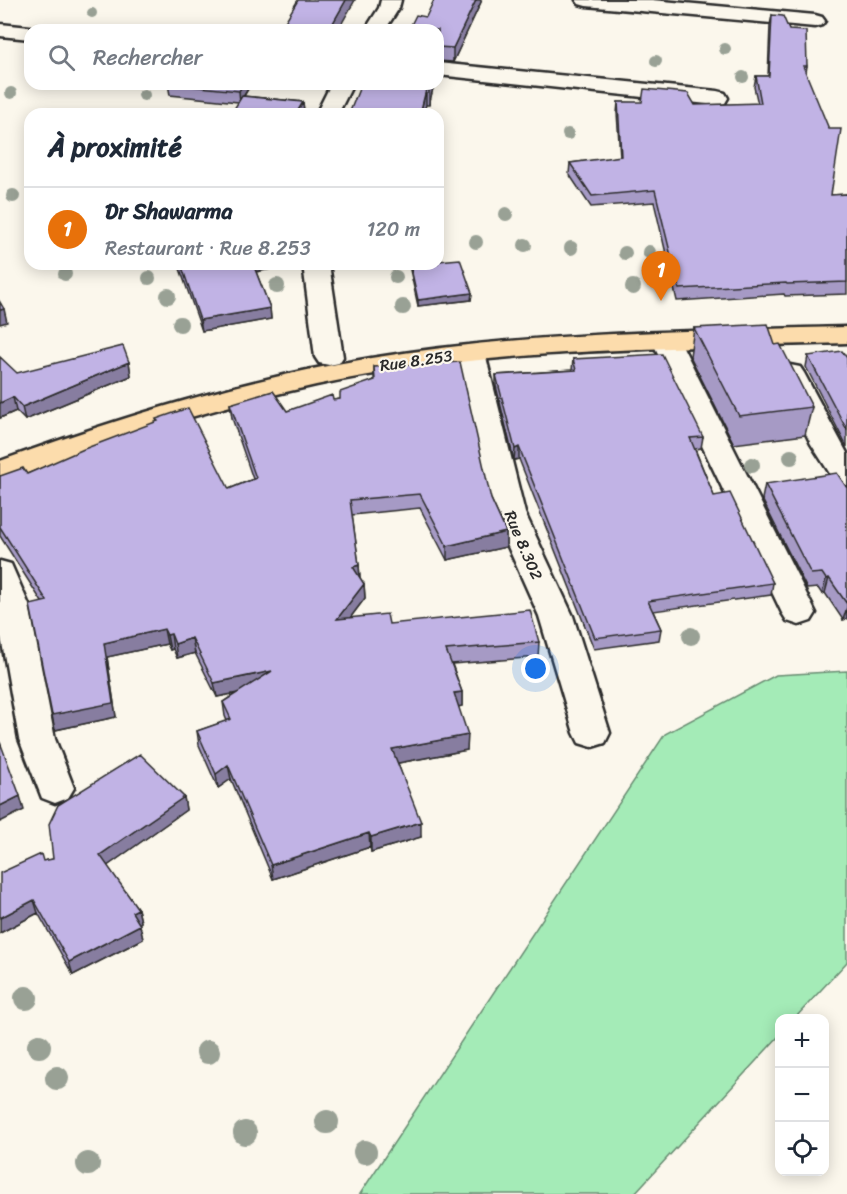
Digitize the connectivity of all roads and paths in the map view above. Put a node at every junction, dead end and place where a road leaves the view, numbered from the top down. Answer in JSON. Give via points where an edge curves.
{"nodes":[{"id":1,"x":391,"y":0,"type":"edge"},
{"id":2,"x":586,"y":0,"type":"edge"},
{"id":3,"x":815,"y":21,"type":"dead end"},
{"id":4,"x":379,"y":24,"type":"edge"},
{"id":5,"x":0,"y":30,"type":"edge"},
{"id":6,"x":24,"y":32,"type":"edge"},
{"id":7,"x":444,"y":70,"type":"edge"},
{"id":8,"x":339,"y":90,"type":"edge"},
{"id":9,"x":717,"y":98,"type":"dead end"},
{"id":10,"x":330,"y":108,"type":"edge"},
{"id":11,"x":317,"y":270,"type":"edge"},
{"id":12,"x":847,"y":325,"type":"edge"},
{"id":13,"x":847,"y":335,"type":"edge"},
{"id":14,"x":776,"y":338,"type":"junction"},
{"id":15,"x":666,"y":341,"type":"junction"},
{"id":16,"x":471,"y":353,"type":"junction"},
{"id":17,"x":329,"y":357,"type":"junction"},
{"id":18,"x":0,"y":453,"type":"edge"},
{"id":19,"x":0,"y":472,"type":"edge"},
{"id":20,"x":847,"y":476,"type":"edge"},
{"id":21,"x":0,"y":572,"type":"edge"},
{"id":22,"x":799,"y":613,"type":"dead end"},
{"id":23,"x":592,"y":733,"type":"dead end"},
{"id":24,"x":55,"y":788,"type":"dead end"}],
"edges":[{"from":1,"to":4,"type":"street"},
{"from":2,"to":3,"type":"street"},
{"from":5,"to":6,"type":"street"},
{"from":7,"to":9,"type":"street"},
{"from":8,"to":10,"type":"street"},
{"from":11,"to":17,"type":"street"},
{"from":12,"to":17,"type":"highway","name":"Rue 8.253","via":[[534,337]]},
{"from":13,"to":14,"type":"highway","name":"Rue 8.253"},
{"from":14,"to":15,"type":"highway","name":"Rue 8.253"},
{"from":14,"to":20,"type":"street","via":[[800,396]]},
{"from":15,"to":16,"type":"highway","name":"Rue 8.253"},
{"from":15,"to":22,"type":"street"},
{"from":16,"to":19,"type":"highway","name":"Rue 8.253","via":[[362,368],[235,396],[106,434]]},
{"from":16,"to":23,"type":"street","name":"Rue 8.302","via":[[509,513],[556,616]]},
{"from":17,"to":18,"type":"highway","name":"Rue 8.253","via":[[135,406]]},
{"from":21,"to":24,"type":"street","via":[[12,605],[37,739]]}]}
